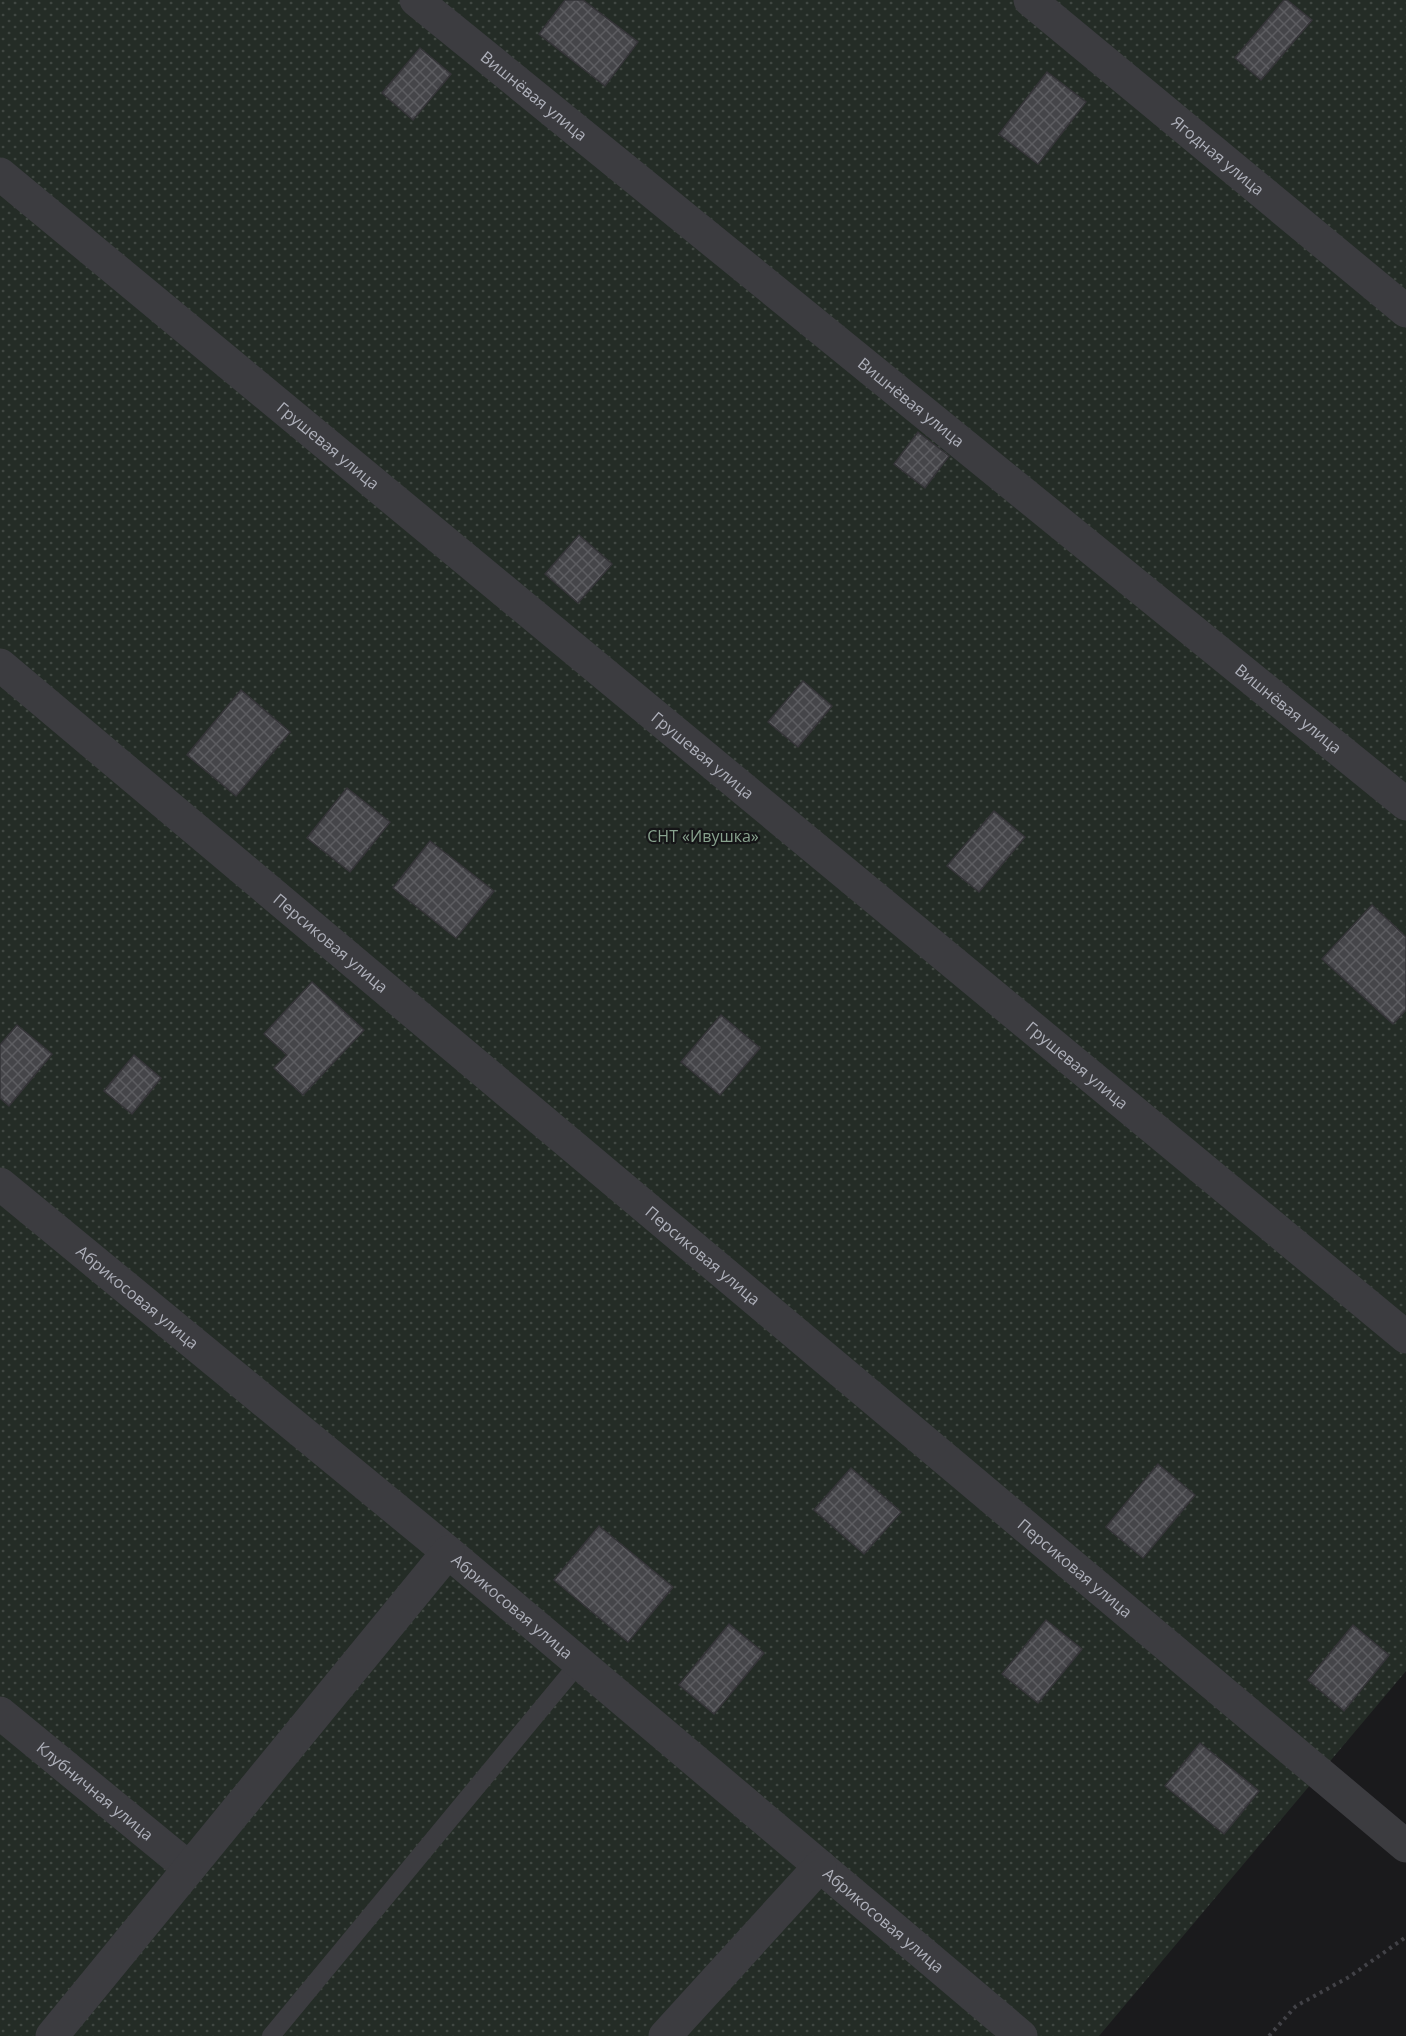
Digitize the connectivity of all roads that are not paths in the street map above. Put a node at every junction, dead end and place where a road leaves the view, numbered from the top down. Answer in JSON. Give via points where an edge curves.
{"nodes":[{"id":1,"x":416,"y":0,"type":"edge"},
{"id":2,"x":1030,"y":0,"type":"edge"},
{"id":3,"x":0,"y":174,"type":"edge"},
{"id":4,"x":1406,"y":311,"type":"edge"},
{"id":5,"x":0,"y":665,"type":"edge"},
{"id":6,"x":1406,"y":804,"type":"edge"},
{"id":7,"x":0,"y":1184,"type":"edge"},
{"id":8,"x":1406,"y":1337,"type":"edge"},
{"id":9,"x":448,"y":1552,"type":"junction"},
{"id":10,"x":579,"y":1663,"type":"junction"},
{"id":11,"x":0,"y":1713,"type":"edge"},
{"id":12,"x":1406,"y":1846,"type":"edge"},
{"id":13,"x":820,"y":1866,"type":"junction"},
{"id":14,"x":189,"y":1868,"type":"junction"},
{"id":15,"x":52,"y":2036,"type":"edge"},
{"id":16,"x":271,"y":2036,"type":"edge"},
{"id":17,"x":665,"y":2036,"type":"edge"},
{"id":18,"x":1021,"y":2036,"type":"edge"}],
"edges":[{"from":1,"to":6,"type":"street","name":"Вишнёвая улица"},
{"from":2,"to":4,"type":"street","name":"Ягодная улица"},
{"from":3,"to":8,"type":"street","name":"Грушевая улица"},
{"from":5,"to":12,"type":"street","name":"Персиковая улица"},
{"from":7,"to":9,"type":"street","name":"Абрикосовая улица"},
{"from":9,"to":10,"type":"street","name":"Абрикосовая улица"},
{"from":9,"to":14,"type":"street"},
{"from":10,"to":13,"type":"street","name":"Абрикосовая улица"},
{"from":10,"to":16,"type":"lane"},
{"from":11,"to":14,"type":"street","name":"Клубничная улица"},
{"from":13,"to":17,"type":"street"},
{"from":13,"to":18,"type":"street","name":"Абрикосовая улица"},
{"from":14,"to":15,"type":"street"}]}
